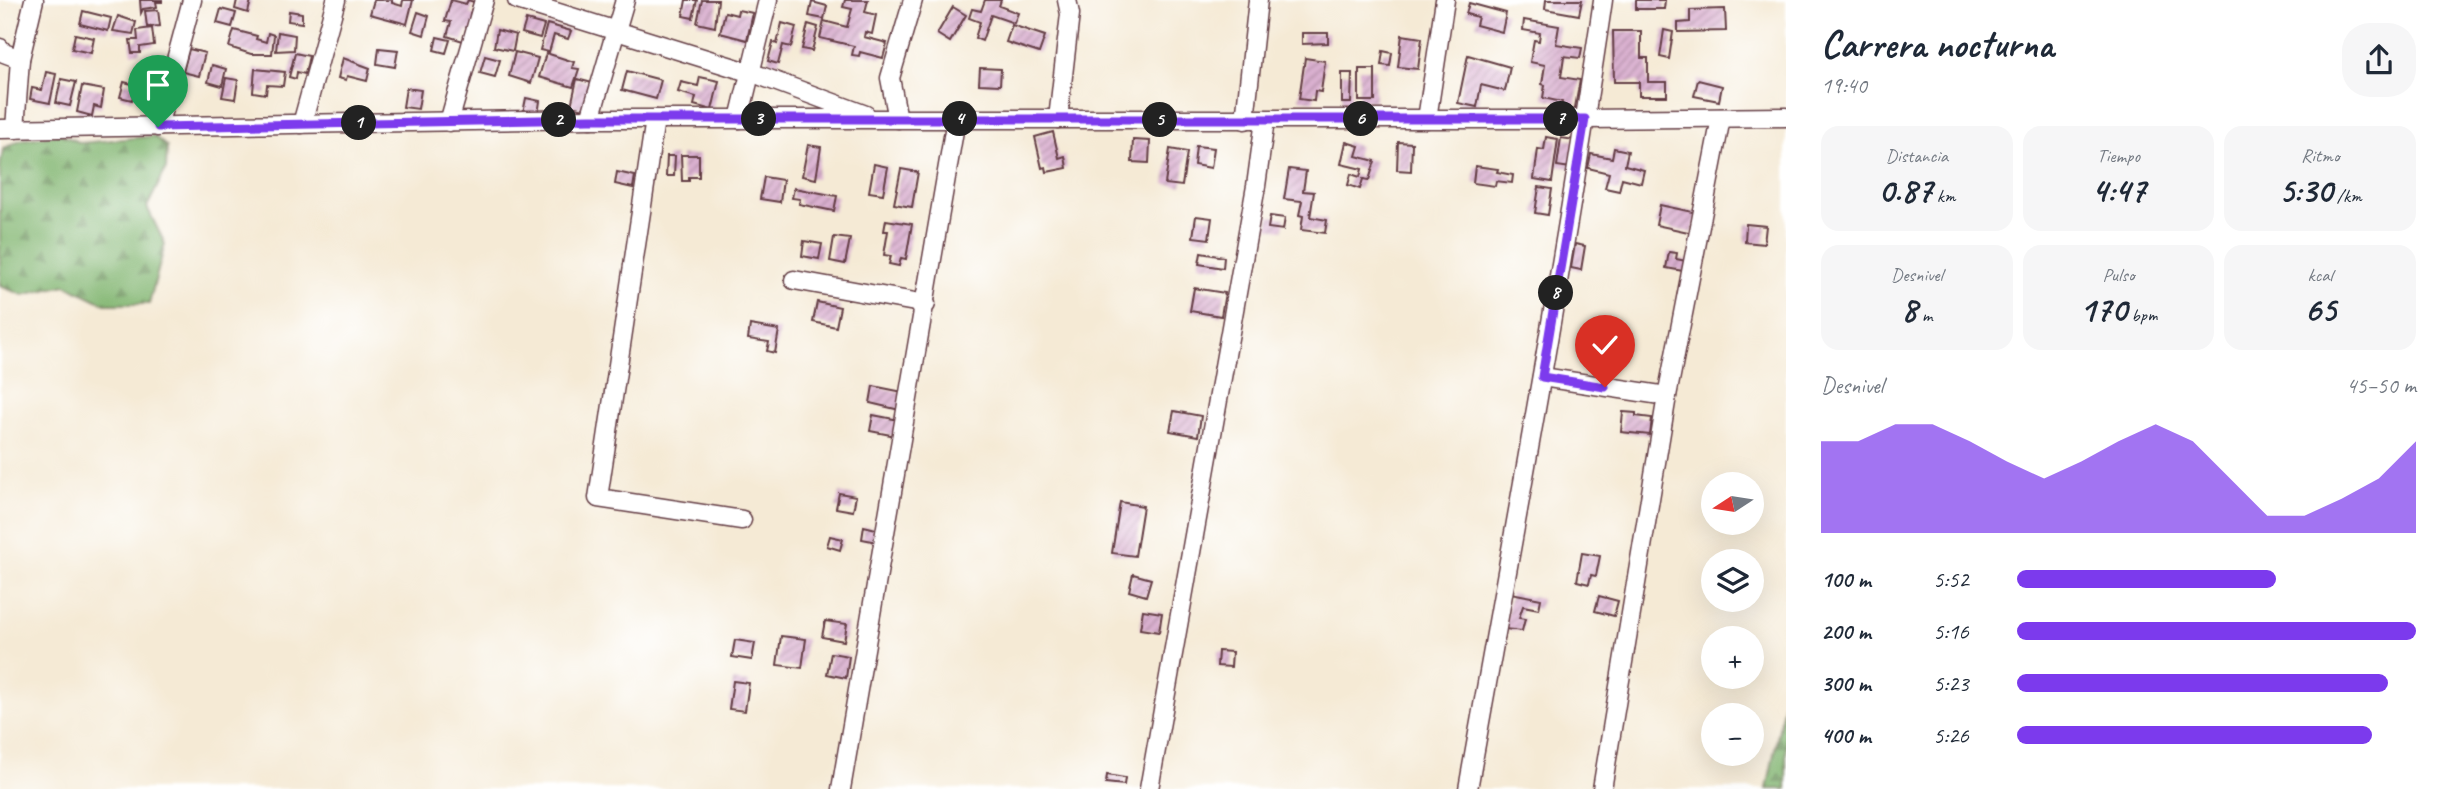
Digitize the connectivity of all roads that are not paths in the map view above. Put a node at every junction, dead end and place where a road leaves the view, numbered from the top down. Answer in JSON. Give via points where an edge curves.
{"nodes":[{"id":1,"x":34,"y":0,"type":"edge"},
{"id":2,"x":192,"y":0,"type":"edge"},
{"id":3,"x":336,"y":0,"type":"edge"},
{"id":4,"x":484,"y":0,"type":"edge"},
{"id":5,"x":517,"y":0,"type":"edge"},
{"id":6,"x":625,"y":0,"type":"edge"},
{"id":7,"x":768,"y":0,"type":"edge"},
{"id":8,"x":913,"y":0,"type":"edge"},
{"id":9,"x":1067,"y":0,"type":"edge"},
{"id":10,"x":1258,"y":0,"type":"edge"},
{"id":11,"x":1445,"y":0,"type":"edge"},
{"id":12,"x":1603,"y":0,"type":"edge"},
{"id":13,"x":616,"y":31,"type":"junction"},
{"id":14,"x":0,"y":48,"type":"edge"},
{"id":15,"x":20,"y":59,"type":"junction"},
{"id":16,"x":750,"y":72,"type":"junction"},
{"id":17,"x":1786,"y":117,"type":"edge"},
{"id":18,"x":1721,"y":118,"type":"junction"},
{"id":19,"x":590,"y":119,"type":"junction"},
{"id":20,"x":655,"y":119,"type":"junction"},
{"id":21,"x":739,"y":119,"type":"junction"},
{"id":22,"x":889,"y":119,"type":"junction"},
{"id":23,"x":957,"y":119,"type":"junction"},
{"id":24,"x":1058,"y":119,"type":"junction"},
{"id":25,"x":1427,"y":119,"type":"junction"},
{"id":26,"x":1585,"y":119,"type":"junction"},
{"id":27,"x":1245,"y":120,"type":"junction"},
{"id":28,"x":1265,"y":120,"type":"junction"},
{"id":29,"x":449,"y":122,"type":"junction"},
{"id":30,"x":302,"y":124,"type":"junction"},
{"id":31,"x":158,"y":127,"type":"junction"},
{"id":32,"x":8,"y":129,"type":"edge"},
{"id":33,"x":794,"y":280,"type":"dead end"},
{"id":34,"x":926,"y":304,"type":"junction"},
{"id":35,"x":1542,"y":377,"type":"junction"},
{"id":36,"x":1667,"y":396,"type":"junction"},
{"id":37,"x":742,"y":520,"type":"dead end"},
{"id":38,"x":841,"y":789,"type":"edge"},
{"id":39,"x":1149,"y":789,"type":"edge"},
{"id":40,"x":1468,"y":789,"type":"edge"},
{"id":41,"x":1601,"y":789,"type":"edge"}],
"edges":[{"from":1,"to":15,"type":"street"},
{"from":2,"to":31,"type":"street"},
{"from":3,"to":30,"type":"street"},
{"from":4,"to":29,"type":"street"},
{"from":5,"to":13,"type":"street"},
{"from":6,"to":13,"type":"street"},
{"from":7,"to":16,"type":"street"},
{"from":8,"to":22,"type":"street","via":[[890,78]]},
{"from":9,"to":24,"type":"street","via":[[1070,14]]},
{"from":10,"to":27,"type":"street"},
{"from":11,"to":25,"type":"street"},
{"from":12,"to":26,"type":"street"},
{"from":13,"to":16,"type":"street"},
{"from":13,"to":19,"type":"street"},
{"from":14,"to":15,"type":"street"},
{"from":15,"to":32,"type":"street"},
{"from":16,"to":21,"type":"street"},
{"from":16,"to":22,"type":"street"},
{"from":17,"to":18,"type":"street"},
{"from":18,"to":26,"type":"street"},
{"from":18,"to":36,"type":"street"},
{"from":19,"to":20,"type":"street"},
{"from":19,"to":29,"type":"street"},
{"from":20,"to":21,"type":"street"},
{"from":20,"to":37,"type":"street","via":[[598,498]]},
{"from":21,"to":22,"type":"street"},
{"from":22,"to":23,"type":"street"},
{"from":23,"to":24,"type":"street"},
{"from":23,"to":34,"type":"street"},
{"from":24,"to":27,"type":"street"},
{"from":25,"to":26,"type":"street"},
{"from":25,"to":28,"type":"street"},
{"from":26,"to":35,"type":"street"},
{"from":27,"to":28,"type":"street"},
{"from":28,"to":39,"type":"street"},
{"from":29,"to":30,"type":"street"},
{"from":30,"to":31,"type":"street"},
{"from":31,"to":32,"type":"street"},
{"from":33,"to":34,"type":"street"},
{"from":34,"to":38,"type":"street"},
{"from":35,"to":36,"type":"street"},
{"from":35,"to":40,"type":"street"},
{"from":36,"to":41,"type":"street"}]}
